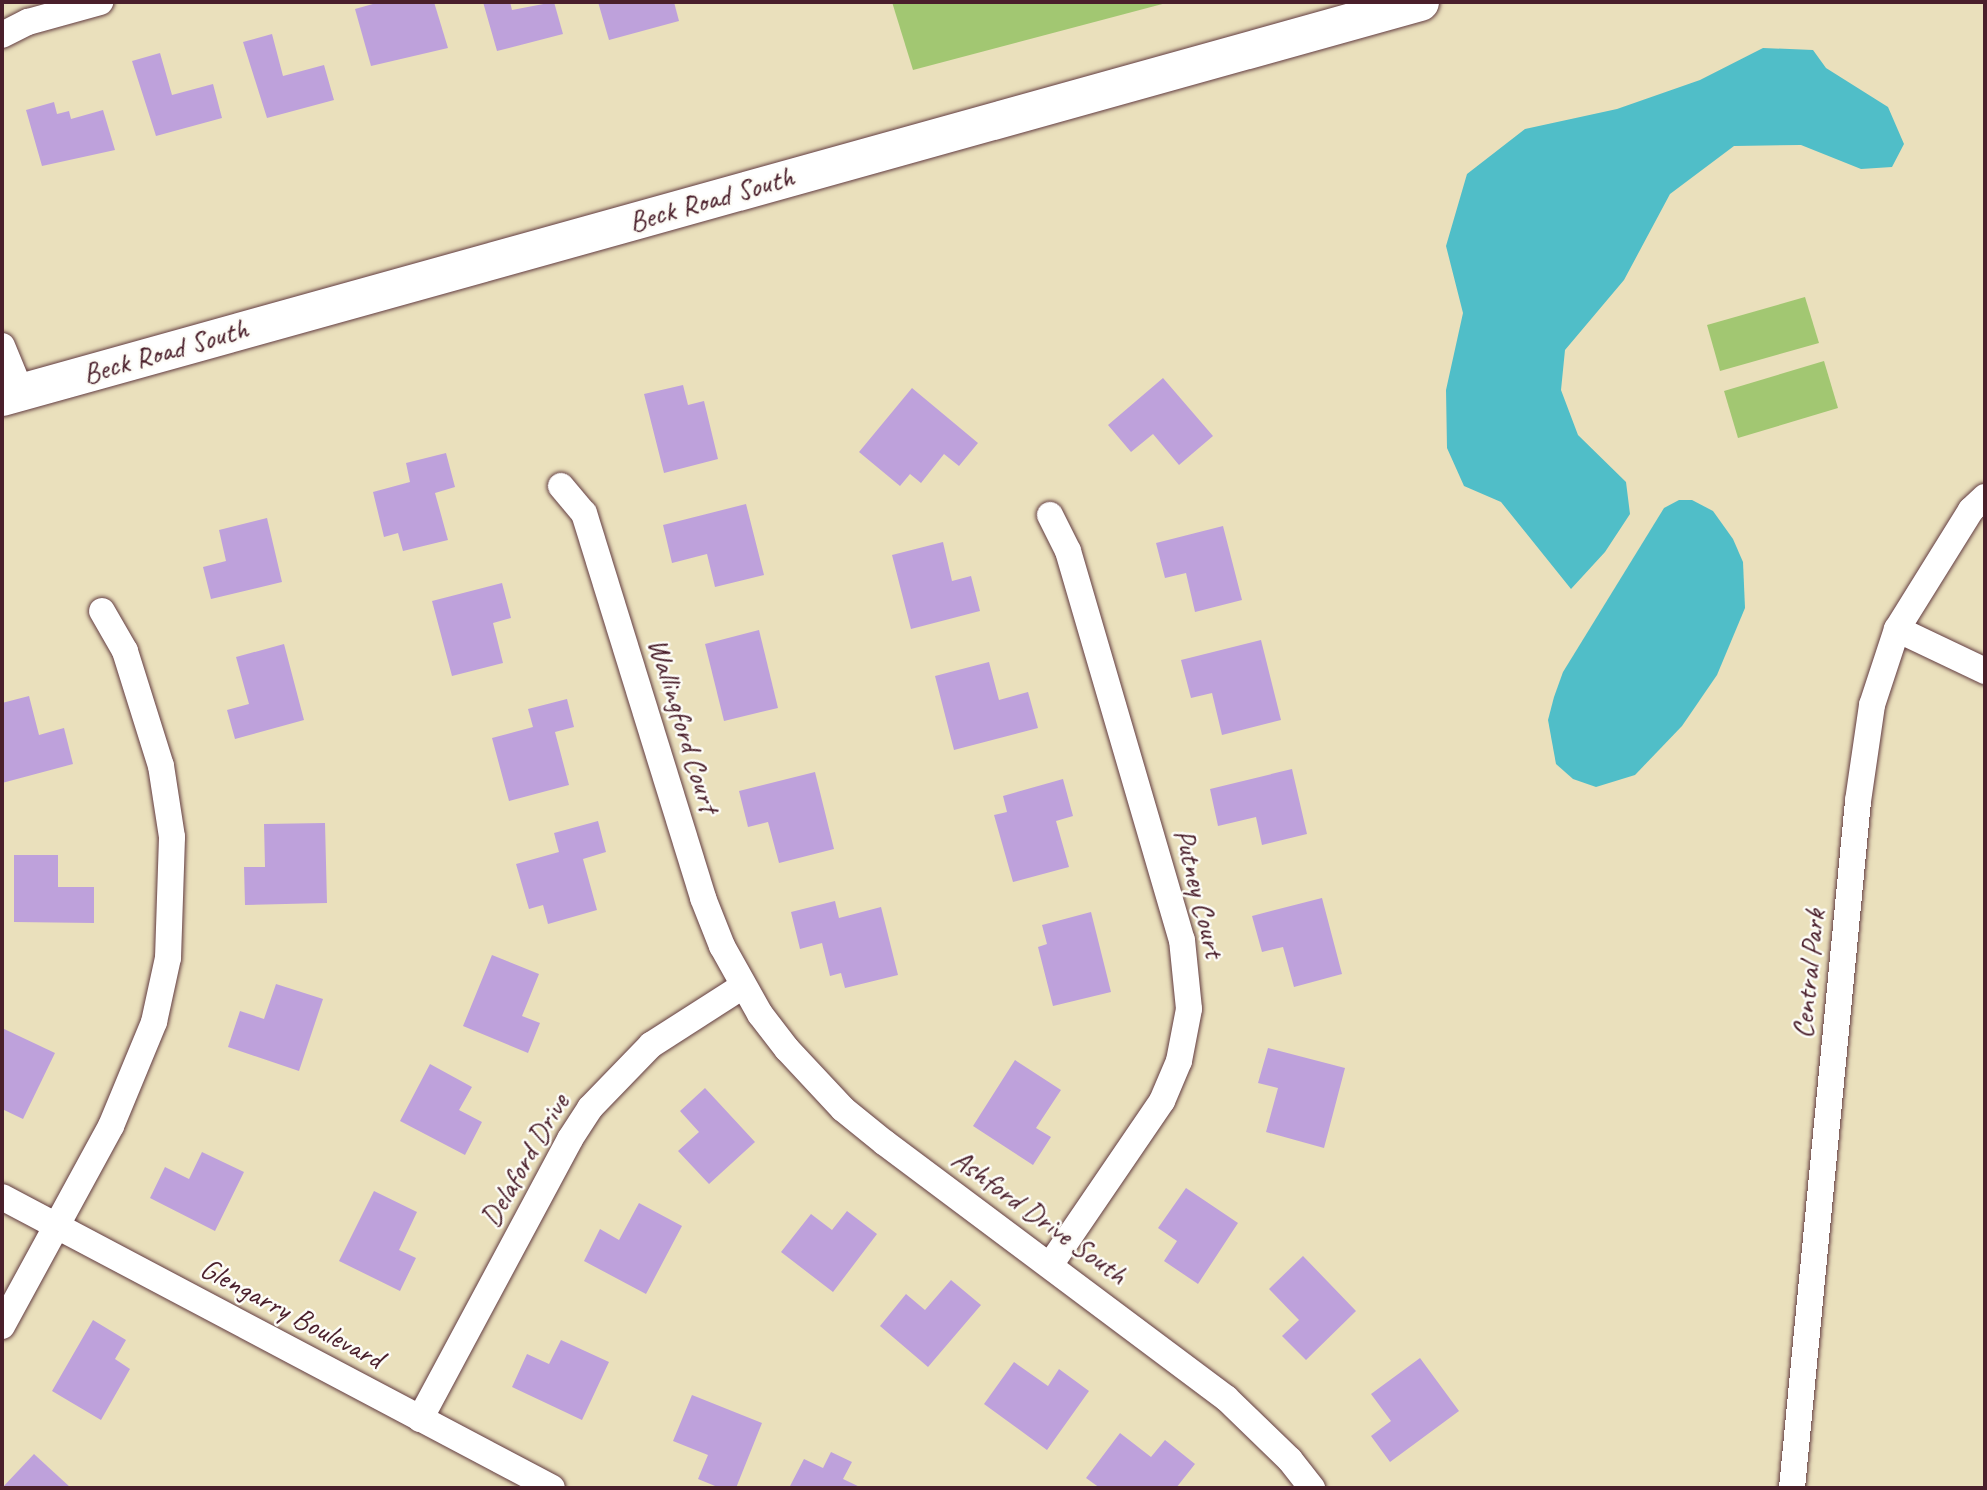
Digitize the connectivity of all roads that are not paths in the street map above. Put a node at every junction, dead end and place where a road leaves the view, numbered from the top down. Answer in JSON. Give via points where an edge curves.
{"nodes":[{"id":1,"x":100,"y":2,"type":"edge"},
{"id":2,"x":1420,"y":2,"type":"edge"},
{"id":3,"x":2,"y":35,"type":"edge"},
{"id":4,"x":2,"y":346,"type":"edge"},
{"id":5,"x":11,"y":394,"type":"edge"},
{"id":6,"x":561,"y":486,"type":"dead end"},
{"id":7,"x":1985,"y":497,"type":"edge"},
{"id":8,"x":1050,"y":515,"type":"dead end"},
{"id":9,"x":102,"y":611,"type":"dead end"},
{"id":10,"x":1896,"y":629,"type":"junction"},
{"id":11,"x":1985,"y":671,"type":"edge"},
{"id":12,"x":743,"y":986,"type":"junction"},
{"id":13,"x":2,"y":1197,"type":"edge"},
{"id":14,"x":58,"y":1228,"type":"junction"},
{"id":15,"x":1051,"y":1264,"type":"junction"},
{"id":16,"x":2,"y":1326,"type":"edge"},
{"id":17,"x":421,"y":1419,"type":"junction"},
{"id":18,"x":552,"y":1488,"type":"edge"},
{"id":19,"x":1311,"y":1488,"type":"edge"},
{"id":20,"x":1792,"y":1488,"type":"edge"}],
"edges":[{"from":1,"to":3,"type":"street","via":[[27,22]]},
{"from":2,"to":5,"type":"main road","name":"Beck Road South"},
{"from":4,"to":5,"type":"street"},
{"from":6,"to":12,"type":"street","name":"Wallingford Court","via":[[584,513],[703,898]]},
{"from":7,"to":10,"type":"street","name":"Central Park","via":[[1971,510]]},
{"from":8,"to":15,"type":"street","name":"Putney Court","via":[[1068,551],[1182,940],[1189,1009],[1179,1061],[1162,1101]]},
{"from":9,"to":14,"type":"street","via":[[125,652],[161,766],[172,837],[173,892],[168,958],[154,1022],[111,1126]]},
{"from":10,"to":11,"type":"street"},
{"from":10,"to":20,"type":"street","name":"Central Park","via":[[1872,705],[1858,802]]},
{"from":12,"to":15,"type":"street","name":"Ashford Drive South","via":[[787,1049],[843,1108]]},
{"from":12,"to":17,"type":"street","name":"Delaford Drive","via":[[651,1045],[590,1108]]},
{"from":13,"to":14,"type":"street","name":"Glengarry Boulevard"},
{"from":14,"to":16,"type":"street"},
{"from":14,"to":17,"type":"street","name":"Glengarry Boulevard"},
{"from":15,"to":19,"type":"street","name":"Ashford Drive South","via":[[1226,1398],[1290,1460]]},
{"from":17,"to":18,"type":"street","name":"Glengarry Boulevard"}]}
